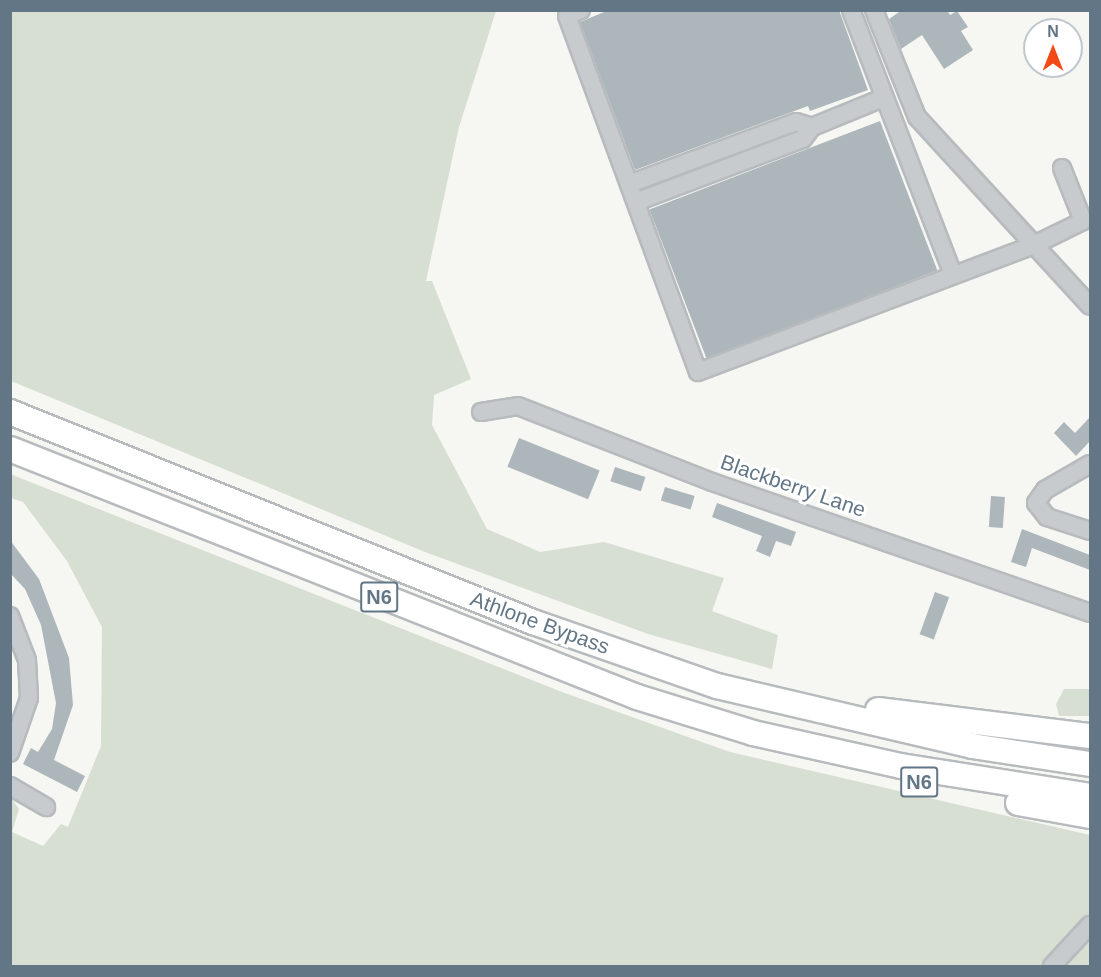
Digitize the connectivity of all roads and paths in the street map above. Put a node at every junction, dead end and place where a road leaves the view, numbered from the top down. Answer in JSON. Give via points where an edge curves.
{"nodes":[{"id":1,"x":581,"y":10,"type":"edge"},
{"id":2,"x":851,"y":10,"type":"edge"},
{"id":3,"x":874,"y":10,"type":"edge"},
{"id":4,"x":883,"y":98,"type":"junction"},
{"id":5,"x":812,"y":127,"type":"junction"},
{"id":6,"x":706,"y":156,"type":"junction"},
{"id":7,"x":1062,"y":168,"type":"dead end"},
{"id":8,"x":712,"y":174,"type":"junction"},
{"id":9,"x":629,"y":184,"type":"junction"},
{"id":10,"x":636,"y":202,"type":"junction"},
{"id":11,"x":1036,"y":244,"type":"junction"},
{"id":12,"x":953,"y":274,"type":"junction"},
{"id":13,"x":1090,"y":306,"type":"edge"},
{"id":14,"x":10,"y":412,"type":"edge"},
{"id":15,"x":481,"y":412,"type":"dead end"},
{"id":16,"x":10,"y":449,"type":"edge"},
{"id":17,"x":1090,"y":464,"type":"edge"},
{"id":18,"x":1090,"y":531,"type":"edge"},
{"id":19,"x":1090,"y":614,"type":"edge"},
{"id":20,"x":10,"y":616,"type":"edge"},
{"id":21,"x":533,"y":622,"type":"junction"},
{"id":22,"x":753,"y":733,"type":"junction"},
{"id":23,"x":1090,"y":736,"type":"edge"},
{"id":24,"x":10,"y":753,"type":"edge"},
{"id":25,"x":1090,"y":764,"type":"edge"},
{"id":26,"x":10,"y":786,"type":"edge"},
{"id":27,"x":1090,"y":796,"type":"edge"},
{"id":28,"x":46,"y":807,"type":"dead end"},
{"id":29,"x":1090,"y":816,"type":"edge"},
{"id":30,"x":1090,"y":925,"type":"edge"},
{"id":31,"x":1052,"y":966,"type":"edge"}],
"edges":[{"from":1,"to":9,"type":"street","via":[[567,16]]},
{"from":2,"to":4,"type":"street"},
{"from":3,"to":11,"type":"street","via":[[917,117]]},
{"from":4,"to":5,"type":"street"},
{"from":4,"to":12,"type":"street"},
{"from":5,"to":6,"type":"street","via":[[796,122]]},
{"from":5,"to":8,"type":"street","via":[[803,140]]},
{"from":6,"to":8,"type":"street"},
{"from":6,"to":9,"type":"street"},
{"from":7,"to":11,"type":"street","via":[[1083,221]]},
{"from":8,"to":10,"type":"street"},
{"from":9,"to":10,"type":"street"},
{"from":10,"to":12,"type":"street","via":[[698,372]]},
{"from":11,"to":12,"type":"street"},
{"from":11,"to":13,"type":"street"},
{"from":14,"to":21,"type":"highway","name":"Athlone Bypass","number":"N6"},
{"from":15,"to":19,"type":"street","name":"Blackberry Lane","via":[[518,406],[712,482]]},
{"from":16,"to":22,"type":"highway","name":"Athlone Bypass","number":"N6","via":[[637,697]]},
{"from":17,"to":18,"type":"street","via":[[1045,490],[1036,503],[1047,517]]},
{"from":20,"to":24,"type":"street","via":[[27,660],[29,698]]},
{"from":21,"to":23,"type":"highway","number":"N6","via":[[771,688],[883,711]]},
{"from":21,"to":25,"type":"highway","name":"Athlone Bypass","number":"N6","via":[[717,686],[836,717]]},
{"from":22,"to":27,"type":"highway","name":"Athlone Bypass","number":"N6","via":[[901,766]]},
{"from":22,"to":29,"type":"highway","number":"N6","via":[[819,758]]},
{"from":26,"to":28,"type":"street"},
{"from":30,"to":31,"type":"street"}]}
